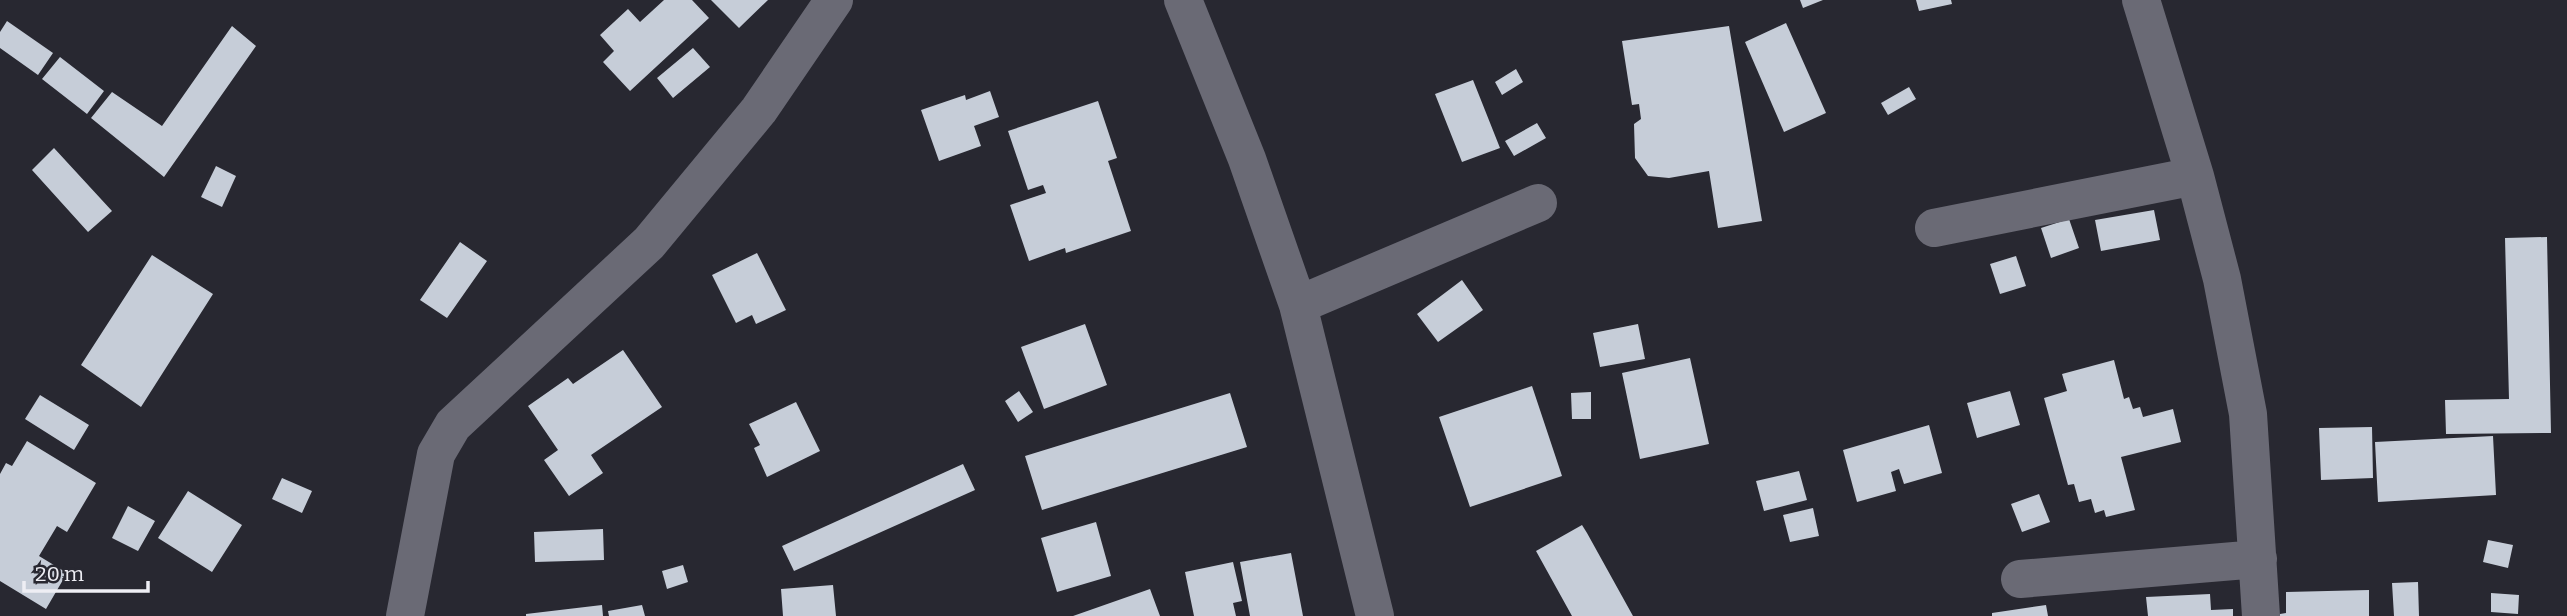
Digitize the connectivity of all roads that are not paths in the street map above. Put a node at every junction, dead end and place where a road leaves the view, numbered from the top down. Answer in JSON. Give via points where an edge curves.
{"nodes":[{"id":1,"x":834,"y":0,"type":"edge"},
{"id":2,"x":1183,"y":0,"type":"edge"},
{"id":3,"x":2141,"y":0,"type":"edge"},
{"id":4,"x":2195,"y":176,"type":"junction"},
{"id":5,"x":1538,"y":203,"type":"dead end"},
{"id":6,"x":1934,"y":228,"type":"dead end"},
{"id":7,"x":1298,"y":305,"type":"junction"},
{"id":8,"x":2258,"y":559,"type":"junction"},
{"id":9,"x":2020,"y":579,"type":"dead end"},
{"id":10,"x":405,"y":616,"type":"edge"},
{"id":11,"x":1375,"y":616,"type":"edge"},
{"id":12,"x":2261,"y":616,"type":"edge"}],
"edges":[{"from":1,"to":10,"type":"street","via":[[758,110],[649,243],[453,425],[436,454]]},
{"from":2,"to":7,"type":"street","via":[[1247,159]]},
{"from":3,"to":4,"type":"street"},
{"from":4,"to":6,"type":"street"},
{"from":4,"to":8,"type":"street","via":[[2222,279],[2248,414]]},
{"from":5,"to":7,"type":"street"},
{"from":7,"to":11,"type":"street"},
{"from":8,"to":9,"type":"street"},
{"from":8,"to":12,"type":"street"}]}
